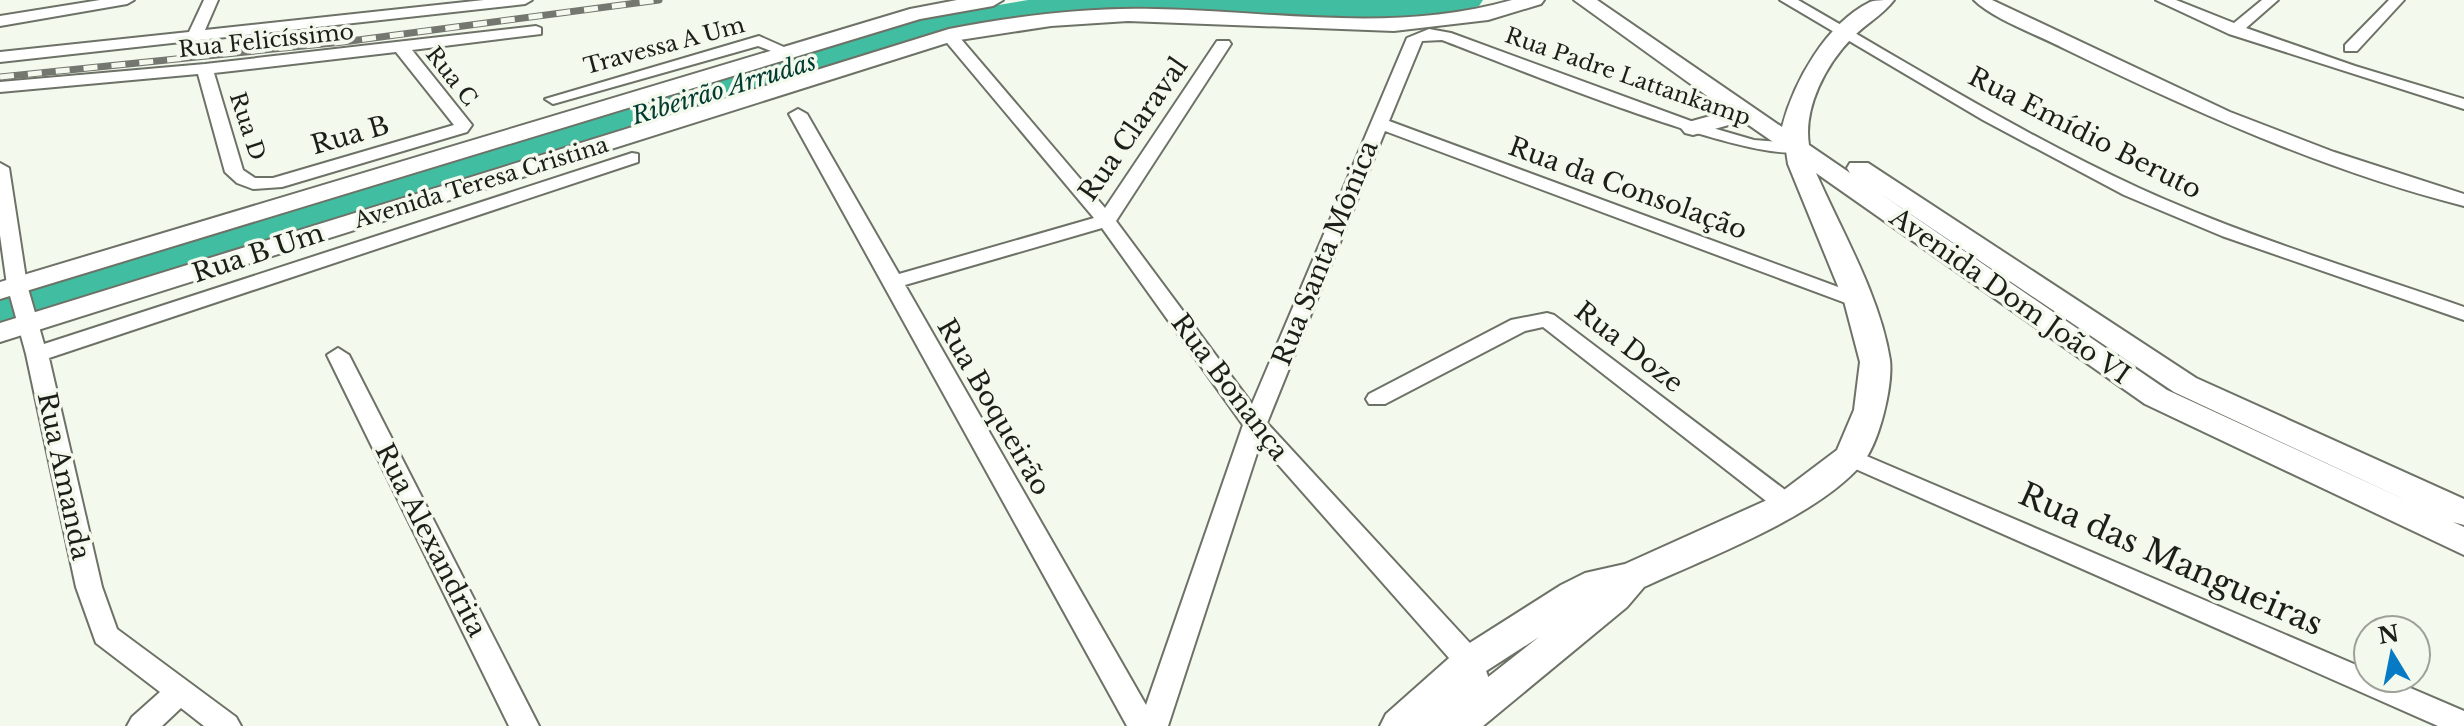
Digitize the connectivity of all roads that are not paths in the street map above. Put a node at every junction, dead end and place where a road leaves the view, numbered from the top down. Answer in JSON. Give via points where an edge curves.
{"nodes":[{"id":1,"x":127,"y":0,"type":"edge"},
{"id":2,"x":211,"y":0,"type":"edge"},
{"id":3,"x":525,"y":0,"type":"edge"},
{"id":4,"x":993,"y":0,"type":"edge"},
{"id":5,"x":1534,"y":0,"type":"edge"},
{"id":6,"x":1584,"y":0,"type":"edge"},
{"id":7,"x":1606,"y":0,"type":"edge"},
{"id":8,"x":1787,"y":0,"type":"edge"},
{"id":9,"x":1884,"y":0,"type":"edge"},
{"id":10,"x":1981,"y":0,"type":"edge"},
{"id":11,"x":2163,"y":0,"type":"edge"},
{"id":12,"x":2397,"y":0,"type":"edge"},
{"id":13,"x":2268,"y":1,"type":"edge"},
{"id":14,"x":80,"y":3,"type":"edge"},
{"id":15,"x":0,"y":21,"type":"edge"},
{"id":16,"x":536,"y":31,"type":"dead end"},
{"id":17,"x":2234,"y":31,"type":"junction"},
{"id":18,"x":196,"y":34,"type":"junction"},
{"id":19,"x":1843,"y":34,"type":"junction"},
{"id":20,"x":949,"y":35,"type":"junction"},
{"id":21,"x":1445,"y":36,"type":"joint"},
{"id":22,"x":1223,"y":44,"type":"dead end"},
{"id":23,"x":400,"y":46,"type":"junction"},
{"id":24,"x":2351,"y":48,"type":"dead end"},
{"id":25,"x":787,"y":52,"type":"junction"},
{"id":26,"x":0,"y":57,"type":"edge"},
{"id":27,"x":205,"y":69,"type":"junction"},
{"id":28,"x":0,"y":87,"type":"edge"},
{"id":29,"x":553,"y":99,"type":"dead end"},
{"id":30,"x":2464,"y":104,"type":"edge"},
{"id":31,"x":1747,"y":113,"type":"junction"},
{"id":32,"x":798,"y":114,"type":"dead end"},
{"id":33,"x":1379,"y":123,"type":"junction"},
{"id":34,"x":1693,"y":128,"type":"junction"},
{"id":35,"x":455,"y":131,"type":"joint"},
{"id":36,"x":1795,"y":136,"type":"junction"},
{"id":37,"x":632,"y":158,"type":"dead end"},
{"id":38,"x":0,"y":168,"type":"edge"},
{"id":39,"x":259,"y":185,"type":"joint"},
{"id":40,"x":2464,"y":200,"type":"edge"},
{"id":41,"x":1106,"y":221,"type":"junction"},
{"id":42,"x":891,"y":283,"type":"junction"},
{"id":43,"x":1858,"y":301,"type":"junction"},
{"id":44,"x":15,"y":307,"type":"edge"},
{"id":45,"x":2464,"y":314,"type":"edge"},
{"id":46,"x":37,"y":354,"type":"junction"},
{"id":47,"x":338,"y":355,"type":"dead end"},
{"id":48,"x":1377,"y":399,"type":"dead end"},
{"id":49,"x":1255,"y":424,"type":"junction"},
{"id":50,"x":1850,"y":457,"type":"junction"},
{"id":51,"x":1788,"y":505,"type":"junction"},
{"id":52,"x":2462,"y":530,"type":"edge"},
{"id":53,"x":1631,"y":577,"type":"junction"},
{"id":54,"x":1470,"y":662,"type":"junction"},
{"id":55,"x":179,"y":693,"type":"junction"},
{"id":56,"x":2464,"y":724,"type":"edge"},
{"id":57,"x":142,"y":726,"type":"edge"},
{"id":58,"x":226,"y":726,"type":"edge"},
{"id":59,"x":524,"y":726,"type":"edge"},
{"id":60,"x":1142,"y":726,"type":"edge"},
{"id":61,"x":1153,"y":726,"type":"edge"},
{"id":62,"x":1400,"y":726,"type":"edge"},
{"id":63,"x":1428,"y":726,"type":"edge"},
{"id":64,"x":1455,"y":726,"type":"edge"}],
"edges":[{"from":1,"to":14,"type":"street"},
{"from":2,"to":18,"type":"street"},
{"from":3,"to":18,"type":"street"},
{"from":4,"to":25,"type":"main road","name":"Avenida Teresa Cristina","via":[[917,13]]},
{"from":5,"to":20,"type":"main road","name":"Avenida Teresa Cristina","via":[[1422,22],[1359,25],[1152,15],[1050,19]]},
{"from":6,"to":31,"type":"main road","name":"Avenida Dom João VI"},
{"from":7,"to":36,"type":"main road","name":"Avenida Dom João VI"},
{"from":8,"to":19,"type":"street","name":"Rua Emídio Beruto"},
{"from":9,"to":19,"type":"main road"},
{"from":10,"to":40,"type":"street","via":[[2193,103],[2309,149]]},
{"from":11,"to":17,"type":"street"},
{"from":12,"to":24,"type":"street"},
{"from":13,"to":17,"type":"street"},
{"from":14,"to":15,"type":"street"},
{"from":16,"to":23,"type":"street","name":"Rua Felicíssimo"},
{"from":17,"to":30,"type":"street"},
{"from":18,"to":26,"type":"street"},
{"from":19,"to":36,"type":"main road","via":[[1814,73]]},
{"from":19,"to":45,"type":"street","name":"Rua Emídio Beruto","via":[[2131,191],[2229,232]]},
{"from":20,"to":41,"type":"street","name":"Rua Bonança"},
{"from":20,"to":44,"type":"main road","name":"Avenida Teresa Cristina"},
{"from":21,"to":33,"type":"street","name":"Rua Santa Mônica","via":[[1415,38]]},
{"from":21,"to":34,"type":"street","name":"Rua Padre Lattankamp"},
{"from":22,"to":41,"type":"street","name":"Rua Claraval"},
{"from":23,"to":27,"type":"street","name":"Rua Felicíssimo"},
{"from":23,"to":35,"type":"street","name":"Rua C","via":[[463,125]]},
{"from":25,"to":29,"type":"street","name":"Travessa A Um","via":[[759,41]]},
{"from":25,"to":44,"type":"main road","name":"Avenida Teresa Cristina"},
{"from":27,"to":28,"type":"street","name":"Rua Felicíssimo"},
{"from":27,"to":39,"type":"street","name":"Rua D","via":[[234,172]]},
{"from":31,"to":34,"type":"main road"},
{"from":31,"to":36,"type":"main road","name":"Avenida Dom João VI"},
{"from":32,"to":42,"type":"street","name":"Rua Boqueirão"},
{"from":33,"to":43,"type":"street","name":"Rua da Consolação"},
{"from":33,"to":49,"type":"street","name":"Rua Santa Mônica"},
{"from":34,"to":36,"type":"street","name":"Rua Padre Lattankamp","via":[[1753,145]]},
{"from":35,"to":39,"type":"street","name":"Rua B"},
{"from":36,"to":43,"type":"main road"},
{"from":36,"to":52,"type":"main road","name":"Avenida Dom João VI","via":[[2156,397]]},
{"from":37,"to":46,"type":"street","name":"Rua B Um"},
{"from":38,"to":44,"type":"street","name":"Rua Amanda"},
{"from":41,"to":42,"type":"street","name":"Rua Claraval"},
{"from":41,"to":49,"type":"street","name":"Rua Bonança"},
{"from":42,"to":60,"type":"street","name":"Rua Boqueirão"},
{"from":43,"to":50,"type":"main road","via":[[1875,362],[1870,410]]},
{"from":44,"to":46,"type":"street","name":"Rua Amanda"},
{"from":46,"to":55,"type":"street","name":"Rua Amanda","via":[[89,587],[106,635]]},
{"from":47,"to":59,"type":"street","name":"Rua Alexandrita"},
{"from":48,"to":51,"type":"street","name":"Rua Doze","via":[[1519,325],[1547,320]]},
{"from":49,"to":54,"type":"street","name":"Rua Bonança"},
{"from":49,"to":61,"type":"street","name":"Rua Santa Mônica"},
{"from":50,"to":51,"type":"main road"},
{"from":50,"to":56,"type":"street","name":"Rua das Mangueiras"},
{"from":51,"to":53,"type":"main road"},
{"from":53,"to":54,"type":"main road","via":[[1598,583],[1574,595]]},
{"from":53,"to":64,"type":"main road","via":[[1614,597]]},
{"from":54,"to":62,"type":"main road"},
{"from":54,"to":63,"type":"street","via":[[1475,679]]},
{"from":55,"to":57,"type":"street"},
{"from":55,"to":58,"type":"street","name":"Rua Amanda"}]}
